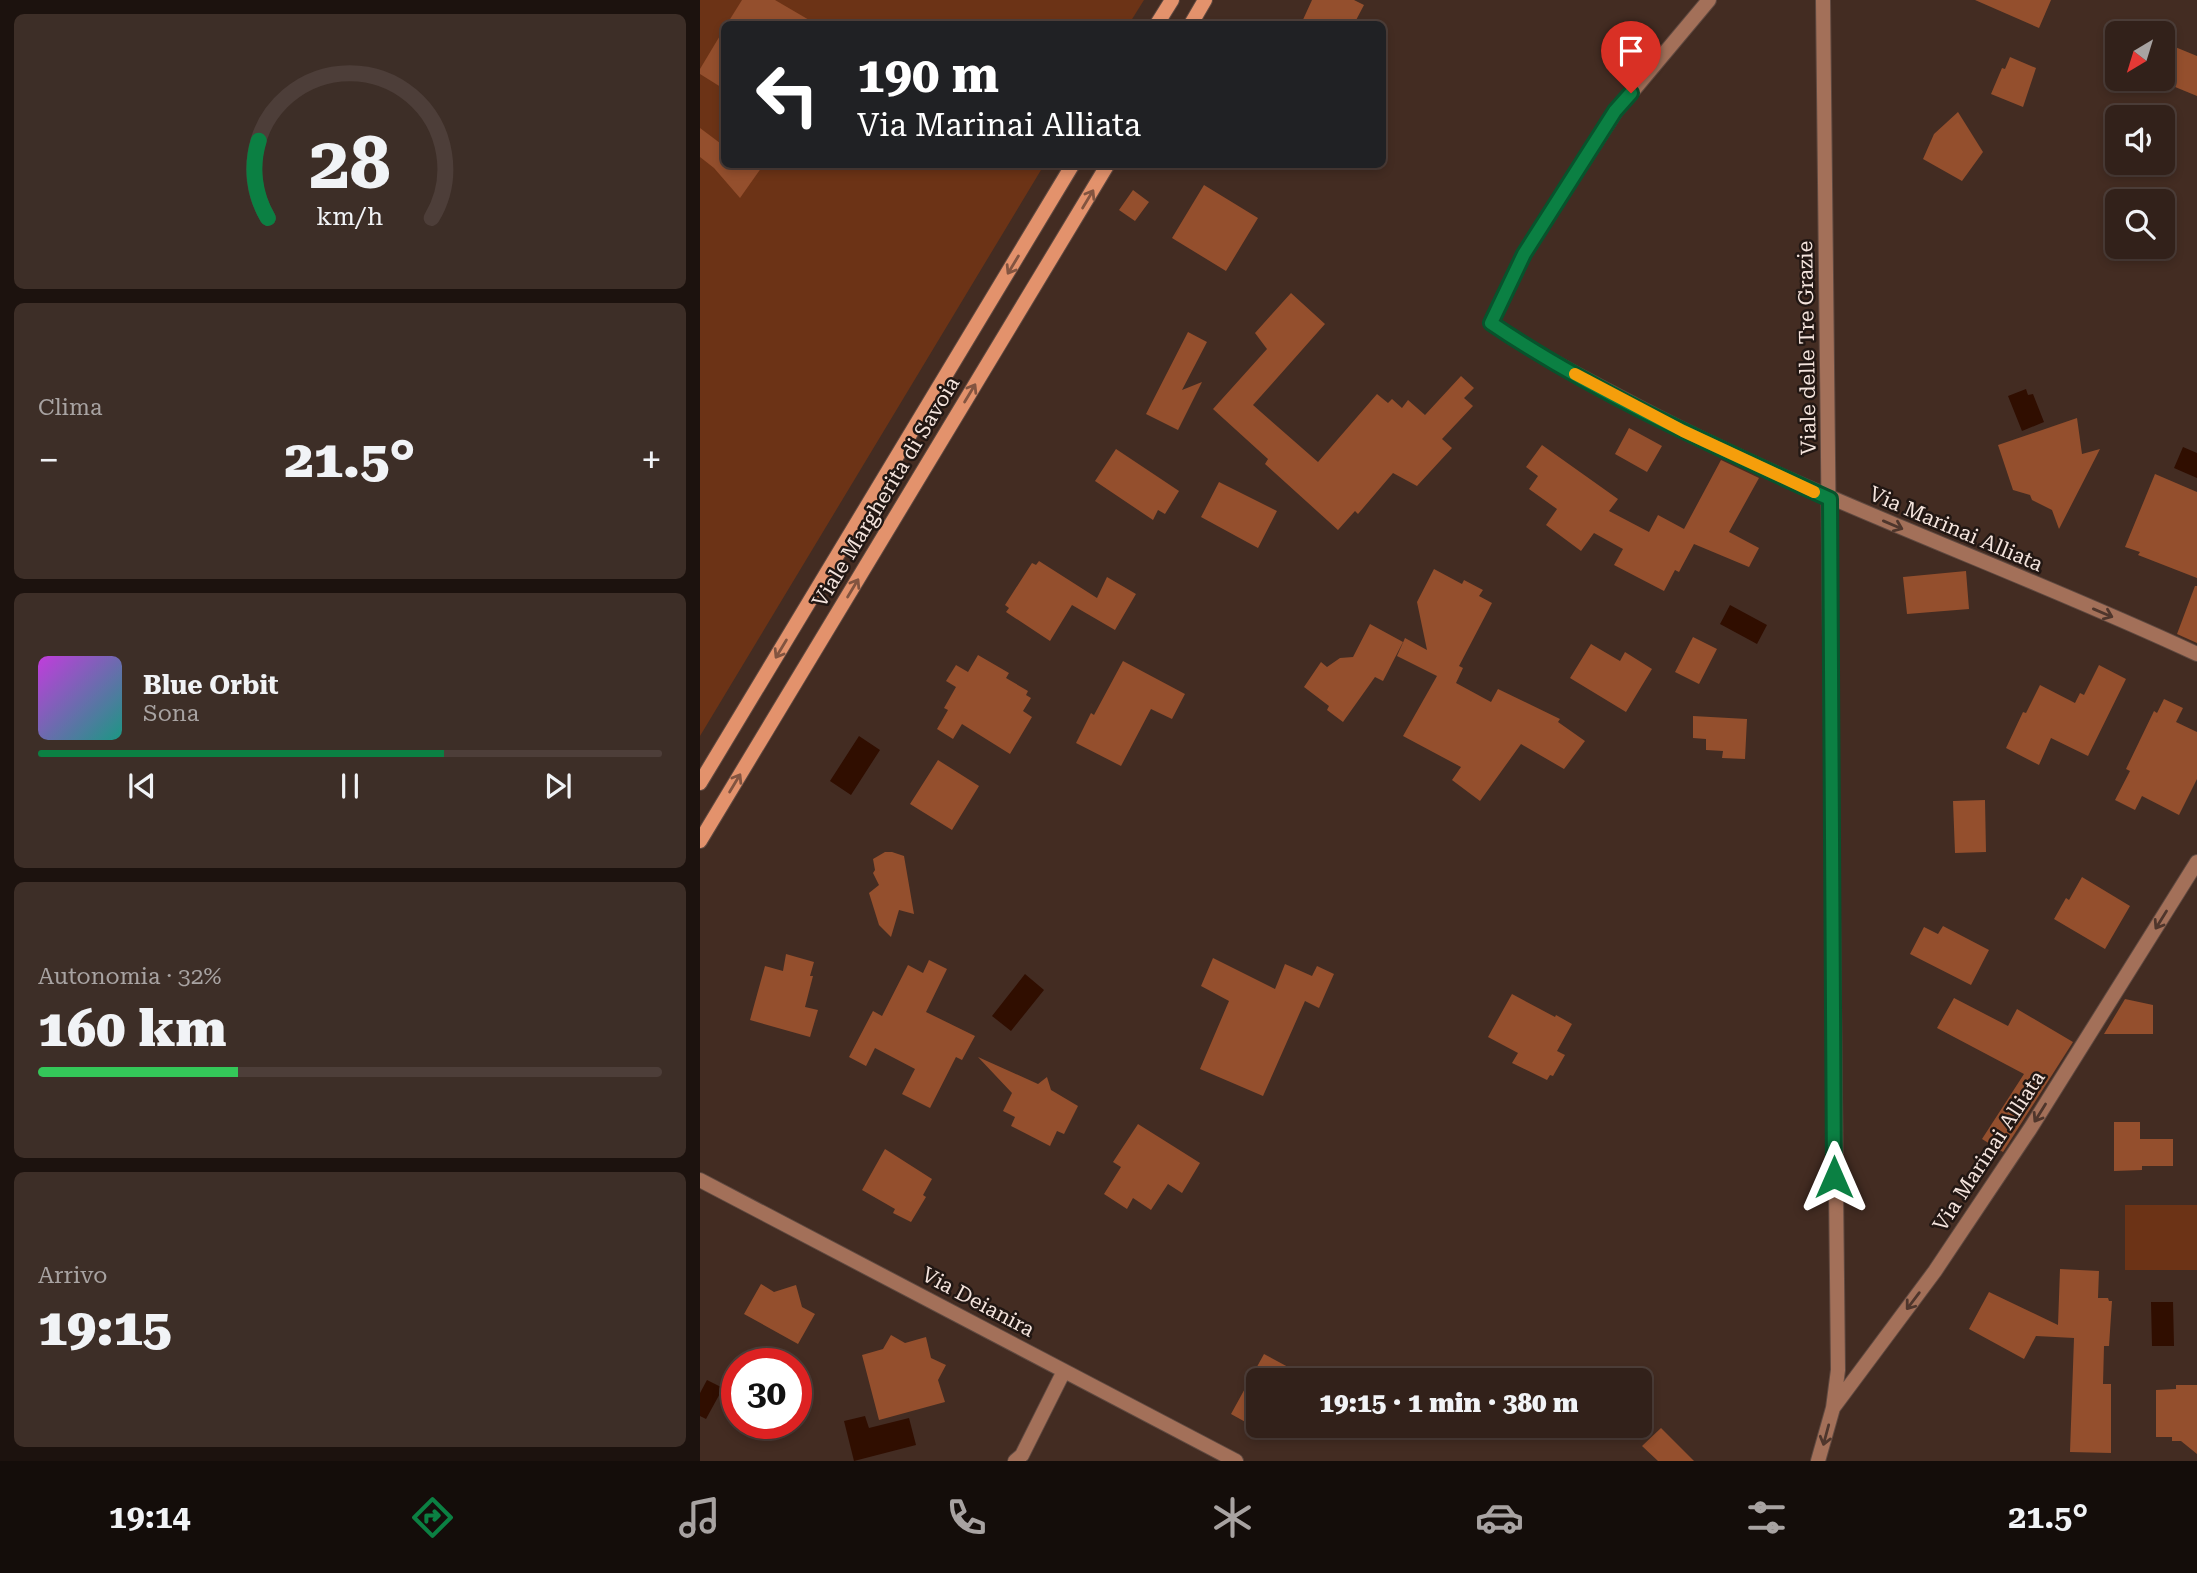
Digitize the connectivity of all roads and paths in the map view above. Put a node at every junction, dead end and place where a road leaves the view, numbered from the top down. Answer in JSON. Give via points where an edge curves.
{"nodes":[{"id":1,"x":1172,"y":0,"type":"edge"},
{"id":2,"x":1205,"y":0,"type":"edge"},
{"id":3,"x":1709,"y":0,"type":"edge"},
{"id":4,"x":1823,"y":0,"type":"edge"},
{"id":5,"x":1159,"y":21,"type":"edge"},
{"id":6,"x":1193,"y":21,"type":"edge"},
{"id":7,"x":1071,"y":168,"type":"edge"},
{"id":8,"x":1106,"y":168,"type":"edge"},
{"id":9,"x":1830,"y":499,"type":"junction"},
{"id":10,"x":2197,"y":654,"type":"edge"},
{"id":11,"x":700,"y":783,"type":"edge"},
{"id":12,"x":700,"y":841,"type":"edge"},
{"id":13,"x":2197,"y":862,"type":"edge"},
{"id":14,"x":700,"y":1180,"type":"edge"},
{"id":15,"x":1064,"y":1371,"type":"junction"},
{"id":16,"x":1833,"y":1408,"type":"junction"},
{"id":17,"x":1015,"y":1461,"type":"edge"},
{"id":18,"x":1236,"y":1461,"type":"edge"},
{"id":19,"x":1818,"y":1461,"type":"edge"}],
"edges":[{"from":1,"to":5,"type":"street"},
{"from":2,"to":6,"type":"street"},
{"from":3,"to":9,"type":"street","name":"Via Marinai Alliata","via":[[1615,111],[1524,254],[1491,323],[1529,349],[1683,431]]},
{"from":4,"to":9,"type":"street","name":"Viale delle Tre Grazie"},
{"from":7,"to":11,"type":"street","name":"Viale Margherita di Savoia","one_way":true},
{"from":12,"to":8,"type":"street","name":"Viale Margherita di Savoia","one_way":true},
{"from":9,"to":10,"type":"street","name":"Via Marinai Alliata","one_way":true},
{"from":9,"to":16,"type":"street","name":"Viale delle Tre Grazie","via":[[1838,1370]]},
{"from":13,"to":16,"type":"street","name":"Via Marinai Alliata","one_way":true,"via":[[2030,1129],[1935,1271]]},
{"from":14,"to":15,"type":"street","name":"Via Deianira"},
{"from":15,"to":17,"type":"street"},
{"from":15,"to":18,"type":"street","name":"Via Deianira"},
{"from":16,"to":19,"type":"street","name":"Via Marinai Alliata","one_way":true}]}
